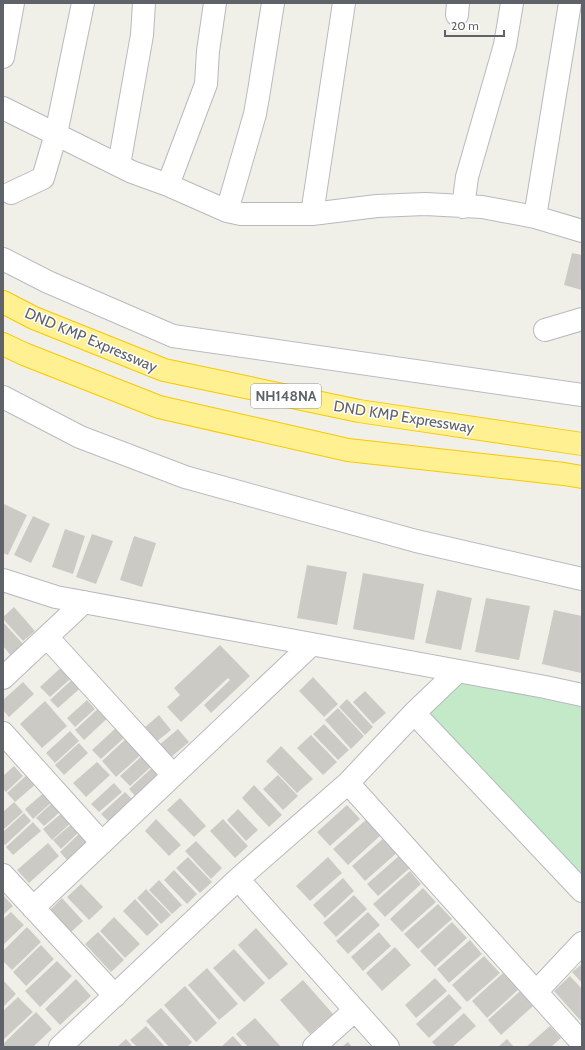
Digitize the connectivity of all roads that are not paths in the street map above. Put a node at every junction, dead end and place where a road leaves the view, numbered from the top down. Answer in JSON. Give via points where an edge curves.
{"nodes":[{"id":1,"x":13,"y":3,"type":"edge"},
{"id":2,"x":83,"y":3,"type":"edge"},
{"id":3,"x":144,"y":3,"type":"edge"},
{"id":4,"x":215,"y":3,"type":"edge"},
{"id":5,"x":273,"y":3,"type":"edge"},
{"id":6,"x":344,"y":3,"type":"edge"},
{"id":7,"x":512,"y":3,"type":"edge"},
{"id":8,"x":570,"y":3,"type":"edge"},
{"id":9,"x":3,"y":57,"type":"edge"},
{"id":10,"x":3,"y":108,"type":"edge"},
{"id":11,"x":56,"y":134,"type":"junction"},
{"id":12,"x":119,"y":165,"type":"junction"},
{"id":13,"x":168,"y":186,"type":"junction"},
{"id":14,"x":11,"y":193,"type":"dead end"},
{"id":15,"x":463,"y":207,"type":"junction"},
{"id":16,"x":227,"y":211,"type":"junction"},
{"id":17,"x":312,"y":214,"type":"junction"},
{"id":18,"x":535,"y":217,"type":"junction"},
{"id":19,"x":582,"y":231,"type":"edge"},
{"id":20,"x":3,"y":259,"type":"edge"},
{"id":21,"x":3,"y":302,"type":"edge"},
{"id":22,"x":582,"y":319,"type":"edge"},
{"id":23,"x":545,"y":330,"type":"dead end"},
{"id":24,"x":3,"y":344,"type":"edge"},
{"id":25,"x":582,"y":395,"type":"edge"},
{"id":26,"x":3,"y":397,"type":"edge"},
{"id":27,"x":582,"y":444,"type":"edge"},
{"id":28,"x":582,"y":477,"type":"edge"},
{"id":29,"x":582,"y":579,"type":"edge"},
{"id":30,"x":3,"y":580,"type":"edge"},
{"id":31,"x":84,"y":602,"type":"junction"},
{"id":32,"x":47,"y":637,"type":"junction"},
{"id":33,"x":312,"y":644,"type":"junction"},
{"id":34,"x":458,"y":671,"type":"junction"},
{"id":35,"x":3,"y":678,"type":"edge"},
{"id":36,"x":582,"y":695,"type":"edge"},
{"id":37,"x":414,"y":713,"type":"junction"},
{"id":38,"x":3,"y":733,"type":"edge"},
{"id":39,"x":173,"y":775,"type":"junction"},
{"id":40,"x":348,"y":783,"type":"junction"},
{"id":41,"x":102,"y":843,"type":"junction"},
{"id":42,"x":3,"y":875,"type":"edge"},
{"id":43,"x":238,"y":878,"type":"junction"},
{"id":44,"x":582,"y":891,"type":"edge"},
{"id":45,"x":33,"y":908,"type":"junction"},
{"id":46,"x":582,"y":943,"type":"edge"},
{"id":47,"x":536,"y":992,"type":"junction"},
{"id":48,"x":115,"y":996,"type":"junction"},
{"id":49,"x":355,"y":1010,"type":"junction"},
{"id":50,"x":582,"y":1043,"type":"edge"},
{"id":51,"x":60,"y":1047,"type":"edge"},
{"id":52,"x":314,"y":1047,"type":"edge"},
{"id":53,"x":388,"y":1047,"type":"edge"}],
"edges":[{"from":1,"to":9,"type":"street"},
{"from":2,"to":11,"type":"street"},
{"from":3,"to":12,"type":"street","via":[[142,35]]},
{"from":4,"to":13,"type":"street","via":[[206,84]]},
{"from":5,"to":16,"type":"street","via":[[255,114]]},
{"from":6,"to":17,"type":"street"},
{"from":7,"to":15,"type":"street","via":[[505,44],[467,177]]},
{"from":8,"to":18,"type":"street"},
{"from":10,"to":11,"type":"street"},
{"from":11,"to":12,"type":"street"},
{"from":11,"to":14,"type":"street","via":[[43,178]]},
{"from":12,"to":13,"type":"street"},
{"from":13,"to":16,"type":"street"},
{"from":15,"to":17,"type":"street","via":[[425,204],[377,206]]},
{"from":15,"to":18,"type":"street","via":[[482,207]]},
{"from":16,"to":17,"type":"street","via":[[241,214]]},
{"from":18,"to":19,"type":"street"},
{"from":20,"to":25,"type":"street","via":[[48,282],[173,336]]},
{"from":21,"to":27,"type":"highway","name":"DND KMP Expressway","number":"NH148NA","via":[[34,318],[164,370],[359,411]]},
{"from":22,"to":23,"type":"street"},
{"from":24,"to":28,"type":"highway","number":"NH148NA","via":[[167,409],[348,450]]},
{"from":26,"to":29,"type":"street","via":[[80,437],[185,477],[416,541]]},
{"from":30,"to":31,"type":"street","via":[[56,597]]},
{"from":31,"to":32,"type":"street"},
{"from":31,"to":33,"type":"street"},
{"from":32,"to":35,"type":"street"},
{"from":32,"to":39,"type":"street"},
{"from":33,"to":34,"type":"street"},
{"from":33,"to":39,"type":"street"},
{"from":34,"to":36,"type":"street"},
{"from":34,"to":37,"type":"street"},
{"from":37,"to":40,"type":"street"},
{"from":37,"to":44,"type":"street"},
{"from":38,"to":41,"type":"street"},
{"from":39,"to":41,"type":"street"},
{"from":40,"to":43,"type":"street"},
{"from":40,"to":47,"type":"street"},
{"from":41,"to":45,"type":"street"},
{"from":42,"to":45,"type":"street"},
{"from":43,"to":48,"type":"street"},
{"from":43,"to":49,"type":"street"},
{"from":45,"to":48,"type":"street"},
{"from":46,"to":47,"type":"street"},
{"from":47,"to":50,"type":"street"},
{"from":48,"to":51,"type":"street"},
{"from":49,"to":52,"type":"street"},
{"from":49,"to":53,"type":"street"}]}
